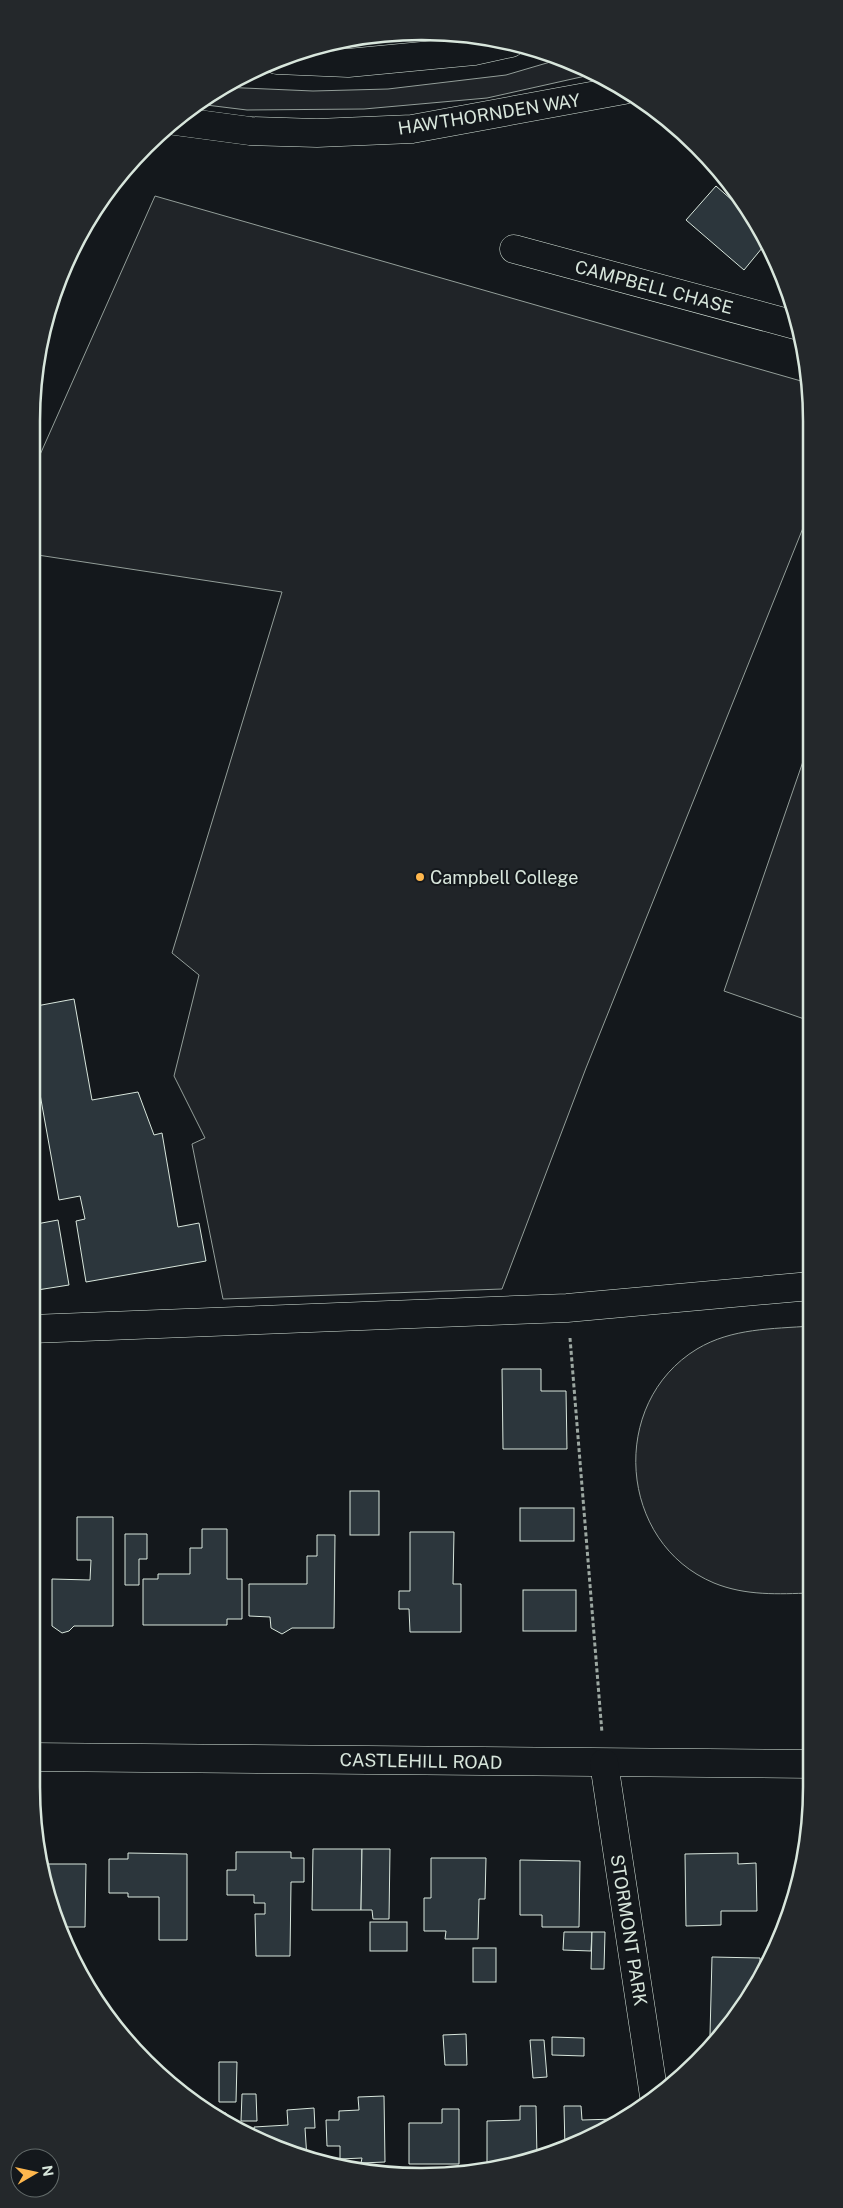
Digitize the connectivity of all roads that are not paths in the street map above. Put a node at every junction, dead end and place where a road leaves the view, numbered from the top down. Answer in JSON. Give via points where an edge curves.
{"nodes":[{"id":1,"x":494,"y":47,"type":"edge"},
{"id":2,"x":297,"y":61,"type":"edge"},
{"id":3,"x":614,"y":92,"type":"edge"},
{"id":4,"x":186,"y":122,"type":"edge"},
{"id":5,"x":514,"y":249,"type":"dead end"},
{"id":6,"x":790,"y":324,"type":"edge"},
{"id":7,"x":803,"y":1287,"type":"edge"},
{"id":8,"x":40,"y":1329,"type":"edge"},
{"id":9,"x":40,"y":1757,"type":"edge"},
{"id":10,"x":604,"y":1763,"type":"junction"},
{"id":11,"x":803,"y":1764,"type":"edge"},
{"id":12,"x":653,"y":2090,"type":"edge"}],
"edges":[{"from":1,"to":2,"type":"main road","via":[[348,63]]},
{"from":3,"to":4,"type":"main road","name":"HAWTHORNDEN WAY","via":[[412,130],[250,131]]},
{"from":5,"to":6,"type":"main road","name":"CAMPBELL CHASE"},
{"from":7,"to":8,"type":"main road","via":[[567,1308]]},
{"from":9,"to":10,"type":"main road","name":"CASTLEHILL ROAD"},
{"from":10,"to":11,"type":"main road","name":"CASTLEHILL ROAD"},
{"from":10,"to":12,"type":"main road","name":"STORMONT PARK"}]}
